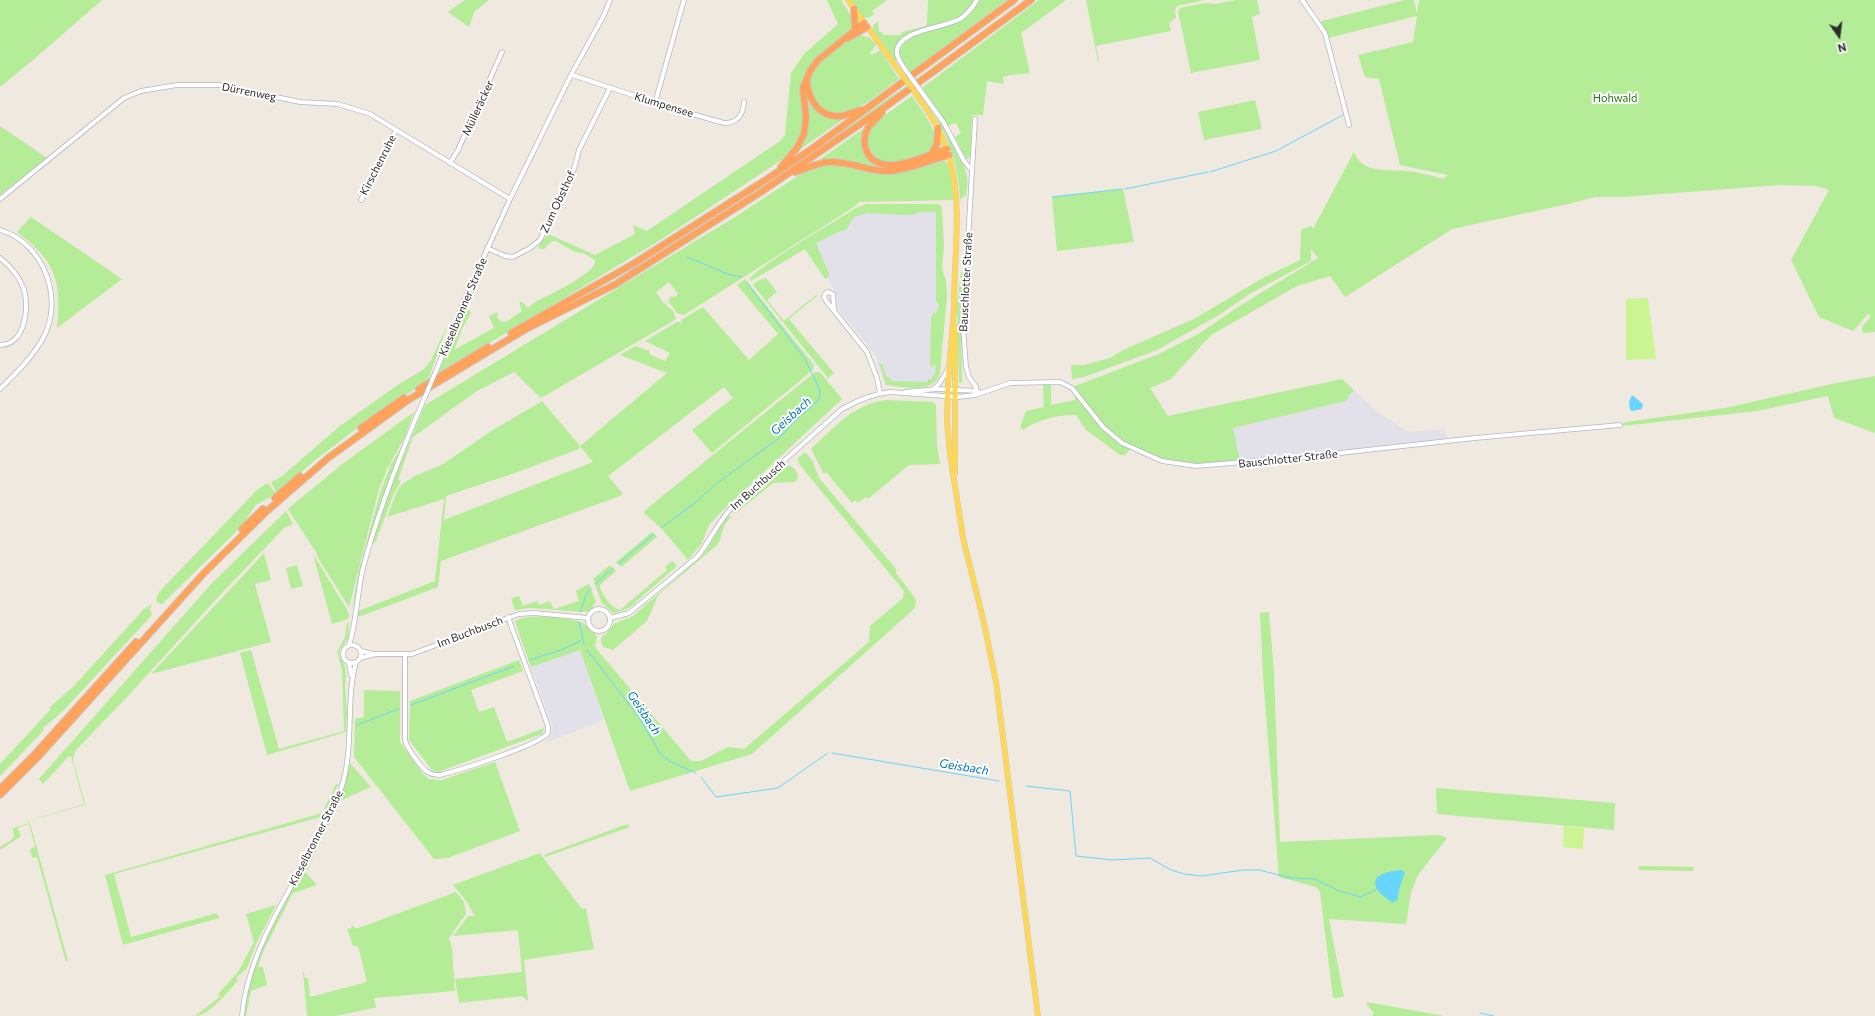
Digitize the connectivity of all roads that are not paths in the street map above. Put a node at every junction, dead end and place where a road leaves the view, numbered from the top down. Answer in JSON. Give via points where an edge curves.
{"nodes":[{"id":1,"x":610,"y":0,"type":"edge"},
{"id":2,"x":684,"y":0,"type":"edge"},
{"id":3,"x":848,"y":0,"type":"edge"},
{"id":4,"x":977,"y":0,"type":"edge"},
{"id":5,"x":1014,"y":0,"type":"edge"},
{"id":6,"x":1031,"y":0,"type":"edge"},
{"id":7,"x":1302,"y":0,"type":"edge"},
{"id":8,"x":854,"y":9,"type":"junction"},
{"id":9,"x":866,"y":25,"type":"junction"},
{"id":10,"x":855,"y":29,"type":"junction"},
{"id":11,"x":846,"y":39,"type":"junction"},
{"id":12,"x":502,"y":52,"type":"dead end"},
{"id":13,"x":902,"y":70,"type":"junction"},
{"id":14,"x":572,"y":75,"type":"junction"},
{"id":15,"x":807,"y":78,"type":"junction"},
{"id":16,"x":610,"y":88,"type":"junction"},
{"id":17,"x":744,"y":102,"type":"dead end"},
{"id":18,"x":655,"y":103,"type":"junction"},
{"id":19,"x":885,"y":107,"type":"junction"},
{"id":20,"x":866,"y":109,"type":"junction"},
{"id":21,"x":975,"y":119,"type":"dead end"},
{"id":22,"x":1349,"y":125,"type":"dead end"},
{"id":23,"x":938,"y":128,"type":"junction"},
{"id":24,"x":396,"y":130,"type":"junction"},
{"id":25,"x":947,"y":148,"type":"junction"},
{"id":26,"x":931,"y":154,"type":"junction"},
{"id":27,"x":949,"y":155,"type":"junction"},
{"id":28,"x":450,"y":163,"type":"junction"},
{"id":29,"x":971,"y":169,"type":"junction"},
{"id":30,"x":776,"y":173,"type":"junction"},
{"id":31,"x":788,"y":174,"type":"junction"},
{"id":32,"x":510,"y":198,"type":"junction"},
{"id":33,"x":0,"y":199,"type":"edge"},
{"id":34,"x":361,"y":200,"type":"dead end"},
{"id":35,"x":0,"y":230,"type":"edge"},
{"id":36,"x":487,"y":248,"type":"junction"},
{"id":37,"x":0,"y":258,"type":"edge"},
{"id":38,"x":954,"y":309,"type":"junction"},
{"id":39,"x":834,"y":310,"type":"dead end"},
{"id":40,"x":0,"y":345,"type":"edge"},
{"id":41,"x":949,"y":368,"type":"junction"},
{"id":42,"x":0,"y":389,"type":"edge"},
{"id":43,"x":933,"y":389,"type":"junction"},
{"id":44,"x":948,"y":390,"type":"junction"},
{"id":45,"x":880,"y":393,"type":"junction"},
{"id":46,"x":901,"y":393,"type":"junction"},
{"id":47,"x":976,"y":393,"type":"junction"},
{"id":48,"x":955,"y":394,"type":"junction"},
{"id":49,"x":948,"y":396,"type":"junction"},
{"id":50,"x":1620,"y":425,"type":"dead end"},
{"id":51,"x":954,"y":480,"type":"junction"},
{"id":52,"x":508,"y":617,"type":"junction"},
{"id":53,"x":588,"y":618,"type":"junction"},
{"id":54,"x":610,"y":618,"type":"junction"},
{"id":55,"x":354,"y":629,"type":"junction"},
{"id":56,"x":349,"y":645,"type":"junction"},
{"id":57,"x":356,"y":646,"type":"junction"},
{"id":58,"x":361,"y":651,"type":"junction"},
{"id":59,"x":376,"y":654,"type":"junction"},
{"id":60,"x":405,"y":654,"type":"junction"},
{"id":61,"x":360,"y":658,"type":"junction"},
{"id":62,"x":349,"y":662,"type":"junction"},
{"id":63,"x":356,"y":662,"type":"junction"},
{"id":64,"x":352,"y":680,"type":"junction"},
{"id":65,"x":0,"y":789,"type":"edge"},
{"id":66,"x":0,"y":795,"type":"edge"},
{"id":67,"x":242,"y":1016,"type":"edge"},
{"id":68,"x":1038,"y":1016,"type":"edge"}],
"edges":[{"from":1,"to":14,"type":"street","name":"Kieselbronner Straße"},
{"from":2,"to":18,"type":"street"},
{"from":3,"to":8,"type":"main road"},
{"from":4,"to":13,"type":"street","via":[[959,19],[903,39],[898,46],[897,54]]},
{"from":5,"to":20,"type":"highway"},
{"from":6,"to":19,"type":"highway"},
{"from":7,"to":22,"type":"street","via":[[1325,34]]},
{"from":8,"to":9,"type":"main road"},
{"from":8,"to":10,"type":"highway"},
{"from":9,"to":10,"type":"highway"},
{"from":9,"to":11,"type":"highway"},
{"from":9,"to":13,"type":"main road","via":[[881,47]]},
{"from":10,"to":11,"type":"highway"},
{"from":11,"to":15,"type":"highway","via":[[818,60]]},
{"from":12,"to":28,"type":"street","name":"Mülleräcker"},
{"from":13,"to":23,"type":"main road","bridge":true},
{"from":13,"to":29,"type":"street","bridge":true,"via":[[944,123]]},
{"from":14,"to":16,"type":"street","name":"Klumpensee"},
{"from":14,"to":32,"type":"street","name":"Kieselbronner Straße"},
{"from":15,"to":20,"type":"highway","via":[[810,98],[822,111],[841,116]]},
{"from":15,"to":30,"type":"highway","via":[[803,88],[806,118],[804,134],[797,148]]},
{"from":16,"to":18,"type":"street","name":"Klumpensee"},
{"from":16,"to":36,"type":"street","name":"Zum Obsthof","via":[[579,150],[574,169],[540,240],[514,257]]},
{"from":17,"to":18,"type":"street","name":"Klumpensee","via":[[739,119],[730,123]]},
{"from":19,"to":26,"type":"highway","via":[[865,135],[866,149],[873,159],[881,165],[895,166]]},
{"from":19,"to":31,"type":"highway"},
{"from":20,"to":30,"type":"highway"},
{"from":21,"to":29,"type":"street","name":"Bauschlotter Straße"},
{"from":23,"to":25,"type":"main road"},
{"from":23,"to":26,"type":"highway","via":[[937,144]]},
{"from":24,"to":28,"type":"street","name":"Dürrenweg"},
{"from":24,"to":33,"type":"street","name":"Dürrenweg","via":[[370,114],[354,108],[338,104],[300,102],[219,85],[177,85],[141,91],[124,98]]},
{"from":24,"to":34,"type":"street","name":"Kirschenruhe"},
{"from":25,"to":26,"type":"highway"},
{"from":25,"to":27,"type":"main road"},
{"from":27,"to":31,"type":"highway","via":[[891,171],[844,162],[830,162]]},
{"from":27,"to":38,"type":"main road","via":[[957,199]]},
{"from":28,"to":32,"type":"street","name":"Dürrenweg"},
{"from":29,"to":47,"type":"street","name":"Bauschlotter Straße","via":[[962,327],[966,367],[976,387]]},
{"from":30,"to":65,"type":"highway","via":[[633,264],[450,369],[397,402],[344,441],[250,520],[200,571],[30,760]]},
{"from":31,"to":66,"type":"highway","via":[[616,284],[526,329],[408,400],[313,469],[204,573]]},
{"from":32,"to":36,"type":"street","name":"Kieselbronner Straße"},
{"from":35,"to":42,"type":"street","via":[[20,240],[35,255],[46,272],[52,301],[50,320],[42,340],[25,363]]},
{"from":36,"to":55,"type":"street","name":"Kieselbronner Straße","bridge":true,"via":[[393,475],[358,590]]},
{"from":37,"to":40,"type":"street","via":[[16,274],[23,286],[26,301],[24,319],[17,336],[11,342]]},
{"from":38,"to":41,"type":"main road"},
{"from":38,"to":48,"type":"main road"},
{"from":39,"to":45,"type":"street","via":[[868,352]]},
{"from":41,"to":43,"type":"street"},
{"from":41,"to":44,"type":"main road"},
{"from":43,"to":44,"type":"street","name":"Im Buchbusch"},
{"from":43,"to":46,"type":"street","name":"Im Buchbusch"},
{"from":44,"to":48,"type":"street","name":"Im Buchbusch"},
{"from":44,"to":49,"type":"main road"},
{"from":45,"to":46,"type":"street","name":"Im Buchbusch"},
{"from":45,"to":54,"type":"street","name":"Im Buchbusch","via":[[857,400],[842,409],[733,506],[697,558],[629,613]]},
{"from":46,"to":49,"type":"street","name":"Im Buchbusch"},
{"from":47,"to":48,"type":"street","name":"Bauschlotter Straße"},
{"from":47,"to":50,"type":"street","name":"Bauschlotter Straße","via":[[1010,383],[1062,383],[1075,391],[1103,427],[1122,443],[1162,461],[1196,466]]},
{"from":48,"to":49,"type":"street","name":"Im Buchbusch"},
{"from":48,"to":51,"type":"main road"},
{"from":49,"to":51,"type":"main road","via":[[948,439]]},
{"from":51,"to":68,"type":"main road","via":[[963,538],[996,682]]},
{"from":52,"to":53,"type":"street","name":"Im Buchbusch","via":[[534,613]]},
{"from":52,"to":60,"type":"street","name":"Im Buchbusch","via":[[412,654]]},
{"from":52,"to":60,"type":"street","via":[[548,726],[548,733],[504,754],[440,776],[425,771],[405,740]]},
{"from":53,"to":54,"type":"street","name":"Im Buchbusch","via":[[592,612],[598,610],[604,611]]},
{"from":53,"to":54,"type":"street","via":[[591,627],[599,631],[608,627]]},
{"from":55,"to":56,"type":"street","name":"Kieselbronner Straße"},
{"from":55,"to":57,"type":"street","name":"Kieselbronner Straße"},
{"from":56,"to":57,"type":"street"},
{"from":56,"to":62,"type":"street","via":[[344,652]]},
{"from":57,"to":58,"type":"street"},
{"from":58,"to":59,"type":"street","name":"Im Buchbusch"},
{"from":58,"to":61,"type":"street"},
{"from":59,"to":60,"type":"street","name":"Im Buchbusch"},
{"from":59,"to":61,"type":"street","name":"Im Buchbusch"},
{"from":61,"to":63,"type":"street"},
{"from":62,"to":63,"type":"street"},
{"from":62,"to":64,"type":"street","name":"Kieselbronner Straße"},
{"from":63,"to":64,"type":"street","name":"Kieselbronner Straße"},
{"from":64,"to":67,"type":"street","name":"Kieselbronner Straße","via":[[350,743],[341,788],[331,813],[266,935],[246,986]]}]}
